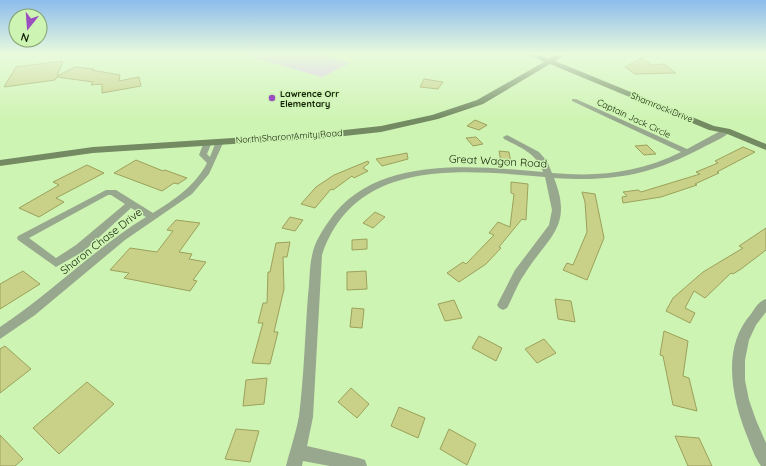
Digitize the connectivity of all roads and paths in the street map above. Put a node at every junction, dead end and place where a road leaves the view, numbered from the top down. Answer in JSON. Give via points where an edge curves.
{"nodes":[{"id":1,"x":512,"y":76,"type":"edge"},
{"id":2,"x":519,"y":76,"type":"edge"},
{"id":3,"x":594,"y":76,"type":"edge"},
{"id":4,"x":574,"y":100,"type":"dead end"},
{"id":5,"x":283,"y":131,"type":"junction"},
{"id":6,"x":726,"y":131,"type":"junction"},
{"id":7,"x":507,"y":137,"type":"dead end"},
{"id":8,"x":220,"y":141,"type":"junction"},
{"id":9,"x":208,"y":142,"type":"junction"},
{"id":10,"x":766,"y":147,"type":"edge"},
{"id":11,"x":687,"y":152,"type":"junction"},
{"id":12,"x":0,"y":156,"type":"edge"},
{"id":13,"x":211,"y":162,"type":"junction"},
{"id":14,"x":0,"y":163,"type":"edge"},
{"id":15,"x":549,"y":176,"type":"junction"},
{"id":16,"x":131,"y":204,"type":"junction"},
{"id":17,"x":151,"y":216,"type":"junction"},
{"id":18,"x":766,"y":304,"type":"edge"},
{"id":19,"x":503,"y":305,"type":"dead end"},
{"id":20,"x":0,"y":334,"type":"edge"},
{"id":21,"x":296,"y":459,"type":"edge"},
{"id":22,"x":766,"y":460,"type":"edge"},
{"id":23,"x":359,"y":466,"type":"edge"}],
"edges":[{"from":1,"to":5,"type":"main road","name":"North Sharon Amity Road","via":[[484,91],[427,112],[376,122]]},
{"from":2,"to":8,"type":"main road","name":"North Sharon Amity Road","via":[[480,102],[412,123],[340,133]]},
{"from":3,"to":6,"type":"main road","name":"Shamrock Drive","via":[[722,126]]},
{"from":4,"to":11,"type":"street","name":"Captain Jack Circle"},
{"from":5,"to":9,"type":"main road","via":[[227,137]]},
{"from":5,"to":12,"type":"main road","name":"North Sharon Amity Road","via":[[102,142]]},
{"from":6,"to":10,"type":"main road","name":"Shamrock Drive"},
{"from":6,"to":11,"type":"street","name":"Great Wagon Road"},
{"from":7,"to":15,"type":"street","via":[[540,158]]},
{"from":8,"to":9,"type":"main road","name":"North Sharon Amity Road"},
{"from":8,"to":13,"type":"street","name":"Sharon Chase Drive"},
{"from":9,"to":13,"type":"street","via":[[203,155]]},
{"from":9,"to":14,"type":"main road","name":"North Sharon Amity Road","via":[[93,150]]},
{"from":11,"to":15,"type":"street","name":"Great Wagon Road","via":[[666,163],[637,173],[601,177]]},
{"from":13,"to":17,"type":"street","name":"Sharon Chase Drive","via":[[197,184]]},
{"from":15,"to":19,"type":"street","via":[[557,210],[554,226],[519,274]]},
{"from":15,"to":21,"type":"street","name":"Great Wagon Road","via":[[464,169],[420,172],[395,178],[372,188],[352,201],[331,222],[317,255],[306,417]]},
{"from":16,"to":16,"type":"street","via":[[113,192],[106,193],[22,238],[56,263],[80,248]]},
{"from":16,"to":17,"type":"street"},
{"from":17,"to":20,"type":"street","name":"Sharon Chase Drive","via":[[19,322]]},
{"from":18,"to":22,"type":"street","via":[[757,312],[744,332],[739,349],[738,371],[745,411]]},
{"from":21,"to":23,"type":"street","via":[[326,457]]}]}
